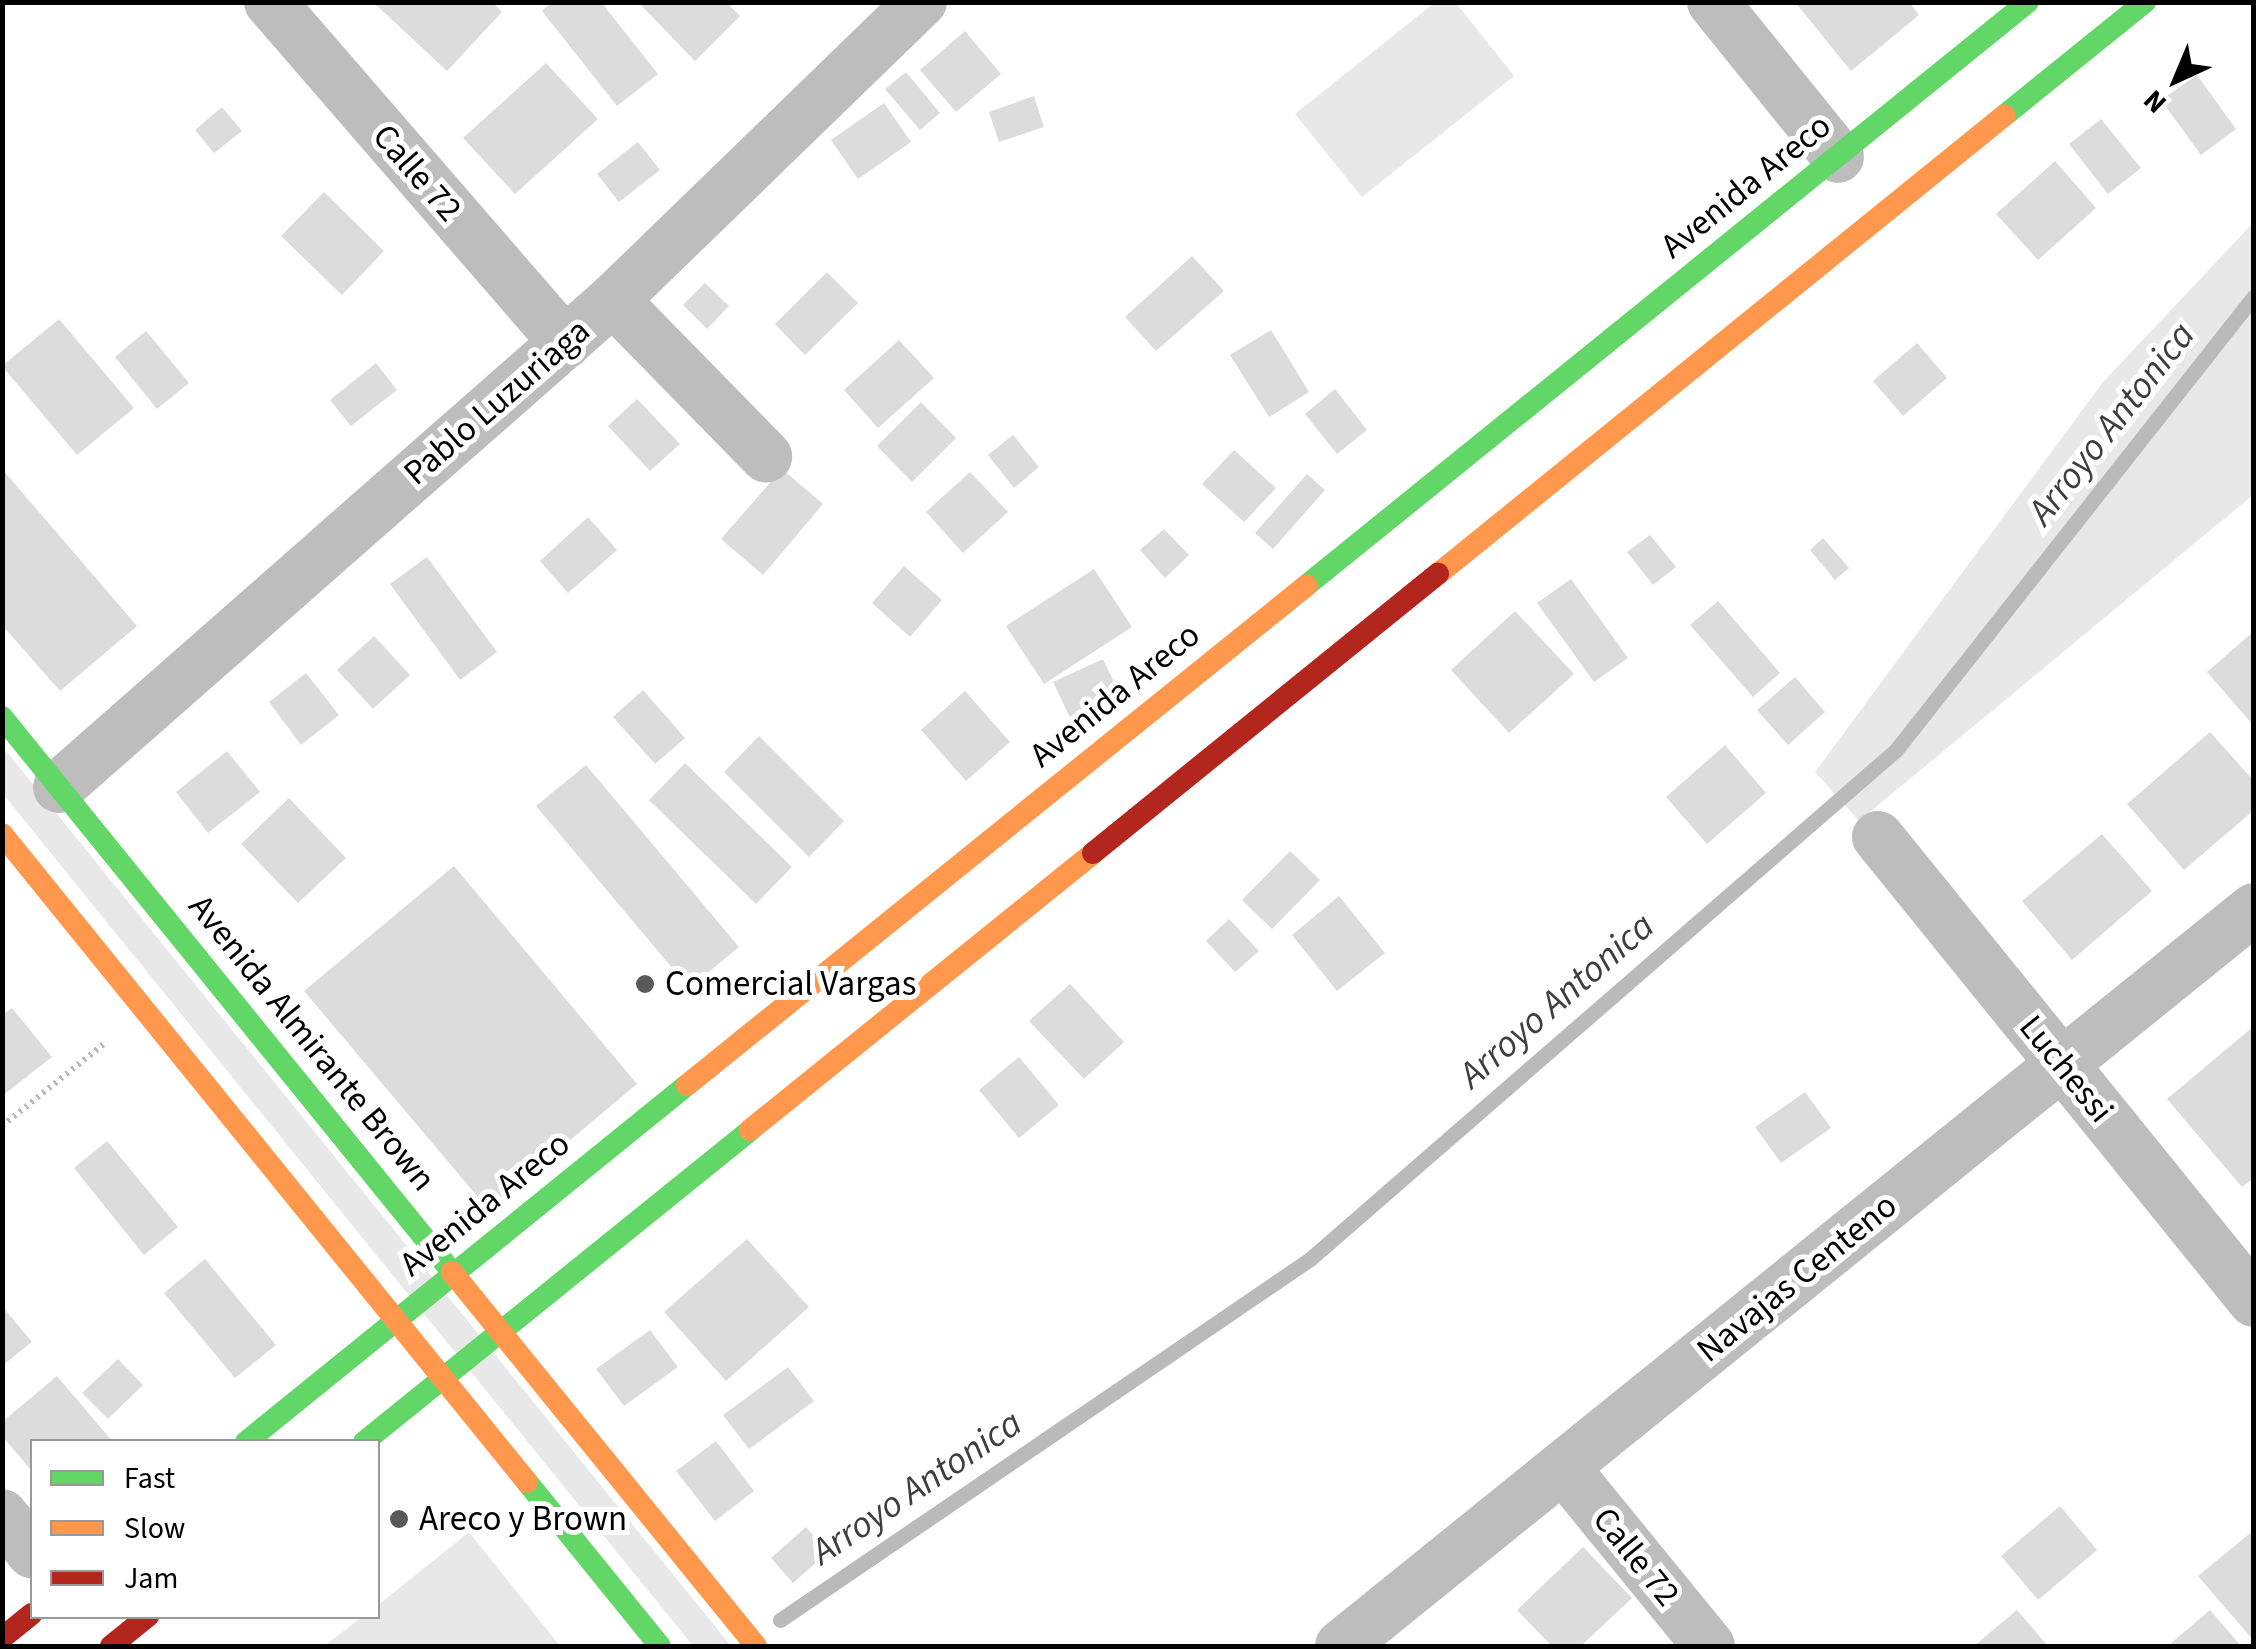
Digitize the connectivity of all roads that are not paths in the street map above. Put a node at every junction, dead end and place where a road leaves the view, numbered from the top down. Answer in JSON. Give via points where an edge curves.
{"nodes":[{"id":1,"x":270,"y":2,"type":"edge"},
{"id":2,"x":921,"y":2,"type":"edge"},
{"id":3,"x":1713,"y":2,"type":"edge"},
{"id":4,"x":2028,"y":2,"type":"edge"},
{"id":5,"x":2145,"y":2,"type":"edge"},
{"id":6,"x":1838,"y":157,"type":"junction"},
{"id":7,"x":613,"y":300,"type":"junction"},
{"id":8,"x":565,"y":343,"type":"junction"},
{"id":9,"x":766,"y":456,"type":"dead end"},
{"id":10,"x":2,"y":717,"type":"edge"},
{"id":11,"x":58,"y":787,"type":"junction"},
{"id":12,"x":2,"y":834,"type":"edge"},
{"id":13,"x":1878,"y":837,"type":"dead end"},
{"id":14,"x":2254,"y":908,"type":"edge"},
{"id":15,"x":2062,"y":1064,"type":"junction"},
{"id":16,"x":454,"y":1274,"type":"junction"},
{"id":17,"x":2254,"y":1301,"type":"edge"},
{"id":18,"x":396,"y":1321,"type":"junction"},
{"id":19,"x":501,"y":1332,"type":"junction"},
{"id":20,"x":443,"y":1379,"type":"junction"},
{"id":21,"x":250,"y":1439,"type":"edge"},
{"id":22,"x":368,"y":1439,"type":"edge"},
{"id":23,"x":1563,"y":1467,"type":"junction"},
{"id":24,"x":2,"y":1514,"type":"edge"},
{"id":25,"x":30,"y":1549,"type":"edge"},
{"id":26,"x":30,"y":1616,"type":"edge"},
{"id":27,"x":144,"y":1619,"type":"edge"},
{"id":28,"x":2,"y":1638,"type":"edge"},
{"id":29,"x":111,"y":1646,"type":"edge"},
{"id":30,"x":660,"y":1646,"type":"edge"},
{"id":31,"x":756,"y":1646,"type":"edge"},
{"id":32,"x":1341,"y":1646,"type":"edge"},
{"id":33,"x":1709,"y":1646,"type":"edge"}],
"edges":[{"from":1,"to":8,"type":"street","name":"Calle 72"},
{"from":2,"to":7,"type":"street","name":"Pablo Luzuriaga"},
{"from":3,"to":6,"type":"street"},
{"from":4,"to":6,"type":"main road","name":"Avenida Areco"},
{"from":5,"to":19,"type":"main road"},
{"from":6,"to":16,"type":"main road","name":"Avenida Areco"},
{"from":7,"to":8,"type":"street","name":"Pablo Luzuriaga"},
{"from":7,"to":9,"type":"street"},
{"from":8,"to":11,"type":"street","name":"Pablo Luzuriaga"},
{"from":10,"to":11,"type":"main road","name":"Avenida Almirante Brown"},
{"from":11,"to":16,"type":"main road","name":"Avenida Almirante Brown"},
{"from":12,"to":18,"type":"main road"},
{"from":13,"to":15,"type":"street","name":"Luchessi"},
{"from":14,"to":15,"type":"street","name":"Navajas Centeno"},
{"from":15,"to":17,"type":"street","name":"Luchessi"},
{"from":15,"to":23,"type":"street","name":"Navajas Centeno"},
{"from":16,"to":18,"type":"main road","name":"Avenida Areco"},
{"from":16,"to":19,"type":"main road","name":"Avenida Almirante Brown"},
{"from":18,"to":20,"type":"main road"},
{"from":18,"to":21,"type":"main road","name":"Avenida Areco"},
{"from":19,"to":20,"type":"main road"},
{"from":19,"to":31,"type":"main road","name":"Avenida Almirante Brown"},
{"from":20,"to":22,"type":"main road"},
{"from":20,"to":30,"type":"main road"},
{"from":23,"to":32,"type":"street","name":"Navajas Centeno"},
{"from":23,"to":33,"type":"street","name":"Calle 72"},
{"from":24,"to":25,"type":"street"},
{"from":26,"to":28,"type":"main road"},
{"from":27,"to":29,"type":"main road"}]}
